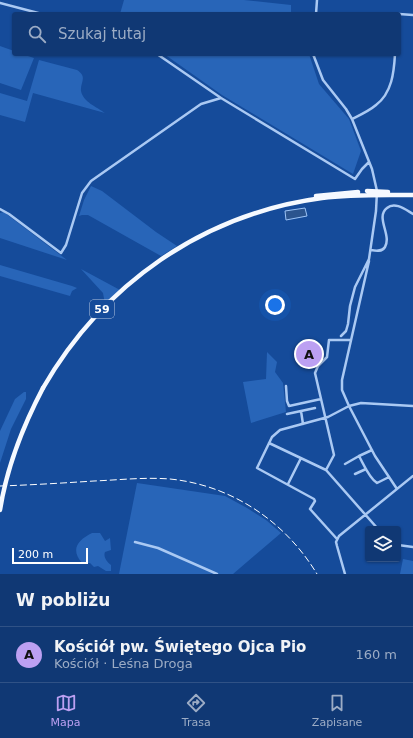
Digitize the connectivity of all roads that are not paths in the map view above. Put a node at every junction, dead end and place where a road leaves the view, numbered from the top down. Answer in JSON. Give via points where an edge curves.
{"nodes":[{"id":1,"x":317,"y":0,"type":"edge"},
{"id":2,"x":0,"y":3,"type":"edge"},
{"id":3,"x":34,"y":12,"type":"edge"},
{"id":4,"x":316,"y":12,"type":"edge"},
{"id":5,"x":401,"y":14,"type":"edge"},
{"id":6,"x":413,"y":15,"type":"edge"},
{"id":7,"x":160,"y":56,"type":"edge"},
{"id":8,"x":314,"y":56,"type":"edge"},
{"id":9,"x":395,"y":56,"type":"edge"},
{"id":10,"x":220,"y":98,"type":"junction"},
{"id":11,"x":352,"y":119,"type":"junction"},
{"id":12,"x":369,"y":162,"type":"junction"},
{"id":13,"x":377,"y":193,"type":"junction"},
{"id":14,"x":413,"y":194,"type":"edge"},
{"id":15,"x":0,"y":209,"type":"edge"},
{"id":16,"x":413,"y":214,"type":"edge"},
{"id":17,"x":371,"y":250,"type":"junction"},
{"id":18,"x":369,"y":259,"type":"junction"},
{"id":19,"x":341,"y":336,"type":"dead end"},
{"id":20,"x":351,"y":340,"type":"junction"},
{"id":21,"x":286,"y":386,"type":"dead end"},
{"id":22,"x":321,"y":400,"type":"junction"},
{"id":23,"x":349,"y":406,"type":"junction"},
{"id":24,"x":413,"y":406,"type":"edge"},
{"id":25,"x":315,"y":408,"type":"dead end"},
{"id":26,"x":301,"y":411,"type":"junction"},
{"id":27,"x":287,"y":414,"type":"dead end"},
{"id":28,"x":325,"y":418,"type":"junction"},
{"id":29,"x":304,"y":424,"type":"junction"},
{"id":30,"x":269,"y":443,"type":"junction"},
{"id":31,"x":372,"y":450,"type":"junction"},
{"id":32,"x":359,"y":456,"type":"junction"},
{"id":33,"x":301,"y":458,"type":"junction"},
{"id":34,"x":345,"y":464,"type":"dead end"},
{"id":35,"x":366,"y":469,"type":"junction"},
{"id":36,"x":326,"y":470,"type":"junction"},
{"id":37,"x":355,"y":474,"type":"dead end"},
{"id":38,"x":413,"y":476,"type":"edge"},
{"id":39,"x":389,"y":477,"type":"junction"},
{"id":40,"x":288,"y":484,"type":"junction"},
{"id":41,"x":398,"y":489,"type":"junction"},
{"id":42,"x":0,"y":510,"type":"edge"},
{"id":43,"x":366,"y":514,"type":"junction"},
{"id":44,"x":376,"y":526,"type":"edge"},
{"id":45,"x":337,"y":539,"type":"junction"},
{"id":46,"x":135,"y":542,"type":"dead end"},
{"id":47,"x":401,"y":545,"type":"edge"},
{"id":48,"x":413,"y":547,"type":"edge"},
{"id":49,"x":217,"y":574,"type":"edge"},
{"id":50,"x":345,"y":574,"type":"edge"}],
"edges":[{"from":1,"to":4,"type":"street"},
{"from":2,"to":3,"type":"street"},
{"from":5,"to":6,"type":"street"},
{"from":7,"to":10,"type":"street"},
{"from":8,"to":11,"type":"street","via":[[323,80]]},
{"from":9,"to":11,"type":"street","via":[[394,74],[383,98],[374,107]]},
{"from":10,"to":12,"type":"street","via":[[354,179]]},
{"from":10,"to":15,"type":"street","via":[[201,104],[91,181],[82,193],[66,245],[61,253]]},
{"from":11,"to":12,"type":"street"},
{"from":12,"to":13,"type":"street"},
{"from":13,"to":14,"type":"main road","number":"59"},
{"from":13,"to":17,"type":"street"},
{"from":13,"to":42,"type":"main road","number":"59","bridge":true,"via":[[310,200],[240,219],[178,248],[130,284],[79,334],[43,388],[16,447]]},
{"from":16,"to":17,"type":"street","via":[[395,205],[385,209],[385,247],[378,251]]},
{"from":17,"to":18,"type":"street"},
{"from":18,"to":19,"type":"street","via":[[354,287],[348,324]]},
{"from":18,"to":20,"type":"street"},
{"from":20,"to":22,"type":"street","via":[[329,340],[327,357],[318,366],[316,373]]},
{"from":20,"to":23,"type":"street","via":[[342,386]]},
{"from":21,"to":22,"type":"street","via":[[289,406]]},
{"from":22,"to":28,"type":"street"},
{"from":23,"to":24,"type":"street","via":[[361,403]]},
{"from":23,"to":28,"type":"street"},
{"from":23,"to":31,"type":"street"},
{"from":25,"to":26,"type":"street"},
{"from":26,"to":27,"type":"street"},
{"from":26,"to":29,"type":"street"},
{"from":28,"to":29,"type":"street"},
{"from":28,"to":36,"type":"street","via":[[334,455]]},
{"from":29,"to":30,"type":"street","via":[[280,430]]},
{"from":30,"to":33,"type":"street"},
{"from":30,"to":40,"type":"street","via":[[257,468]]},
{"from":31,"to":32,"type":"street"},
{"from":31,"to":39,"type":"street"},
{"from":32,"to":34,"type":"street"},
{"from":32,"to":35,"type":"street"},
{"from":33,"to":36,"type":"street"},
{"from":33,"to":40,"type":"street"},
{"from":35,"to":37,"type":"street"},
{"from":35,"to":39,"type":"street","via":[[377,483]]},
{"from":36,"to":43,"type":"street"},
{"from":38,"to":41,"type":"street"},
{"from":39,"to":41,"type":"street"},
{"from":40,"to":45,"type":"street","via":[[314,498],[310,509]]},
{"from":41,"to":43,"type":"street"},
{"from":43,"to":44,"type":"street"},
{"from":43,"to":45,"type":"street"},
{"from":45,"to":50,"type":"street"},
{"from":46,"to":49,"type":"street","via":[[158,548]]},
{"from":47,"to":48,"type":"street"}]}
